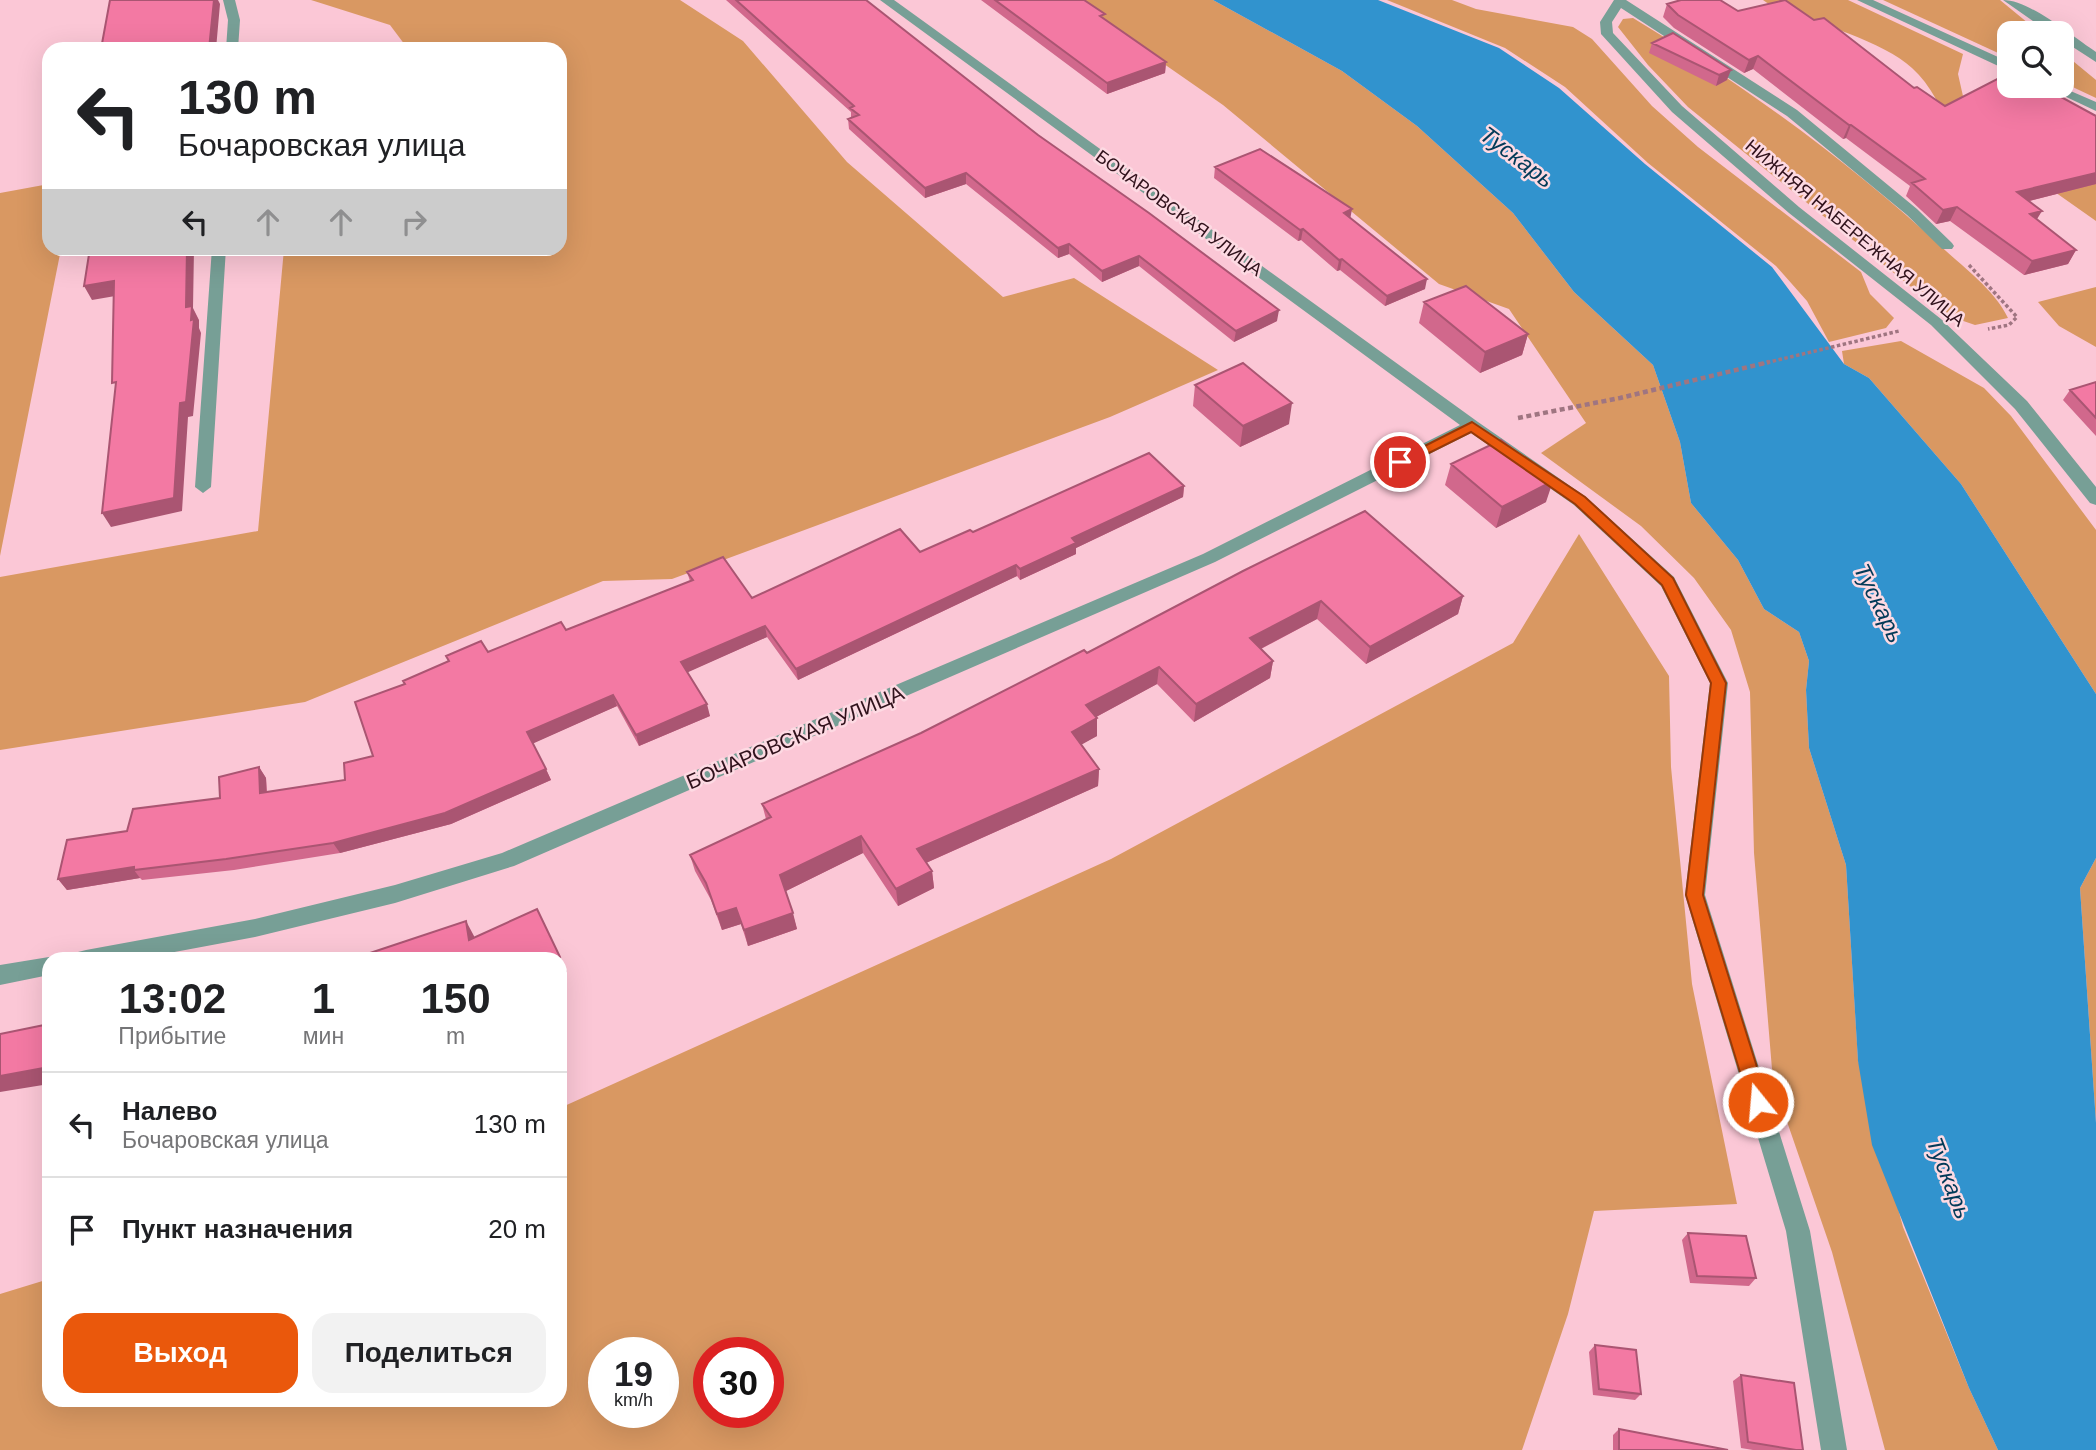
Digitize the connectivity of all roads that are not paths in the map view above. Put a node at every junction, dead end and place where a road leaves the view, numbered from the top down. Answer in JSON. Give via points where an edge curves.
{"nodes":[{"id":1,"x":229,"y":0,"type":"edge"},
{"id":2,"x":886,"y":0,"type":"edge"},
{"id":3,"x":1863,"y":0,"type":"edge"},
{"id":4,"x":2010,"y":0,"type":"edge"},
{"id":5,"x":1620,"y":1,"type":"edge"},
{"id":6,"x":2041,"y":21,"type":"edge"},
{"id":7,"x":232,"y":42,"type":"edge"},
{"id":8,"x":2074,"y":43,"type":"edge"},
{"id":9,"x":2096,"y":58,"type":"edge"},
{"id":10,"x":1997,"y":61,"type":"edge"},
{"id":11,"x":2074,"y":97,"type":"edge"},
{"id":12,"x":2096,"y":107,"type":"edge"},
{"id":13,"x":1947,"y":246,"type":"road end"},
{"id":14,"x":218,"y":256,"type":"edge"},
{"id":15,"x":1472,"y":426,"type":"junction"},
{"id":16,"x":203,"y":487,"type":"dead end"},
{"id":17,"x":2096,"y":499,"type":"edge"},
{"id":18,"x":124,"y":952,"type":"edge"},
{"id":19,"x":42,"y":967,"type":"edge"},
{"id":20,"x":0,"y":975,"type":"edge"},
{"id":21,"x":1834,"y":1450,"type":"edge"}],
"edges":[{"from":1,"to":7,"type":"street"},
{"from":2,"to":15,"type":"street","name":"БОЧАРОВСКАЯ УЛИЦА"},
{"from":3,"to":10,"type":"street"},
{"from":4,"to":6,"type":"street"},
{"from":5,"to":13,"type":"street","via":[[1792,113]]},
{"from":5,"to":17,"type":"street","name":"НИЖНЯЯ НАБЕРЕЖНАЯ УЛИЦА","via":[[1606,22],[1607,34],[1677,109],[1794,210],[1936,322],[2021,405]]},
{"from":8,"to":9,"type":"street"},
{"from":11,"to":12,"type":"street"},
{"from":14,"to":16,"type":"street"},
{"from":15,"to":18,"type":"street","name":"БОЧАРОВСКАЯ УЛИЦА","via":[[1209,558],[507,860],[395,894],[255,928]]},
{"from":15,"to":21,"type":"street","name":"БОЧАРОВСКАЯ УЛИЦА","via":[[1580,501],[1668,582],[1719,683],[1695,895],[1798,1231]]},
{"from":19,"to":20,"type":"street"}]}
